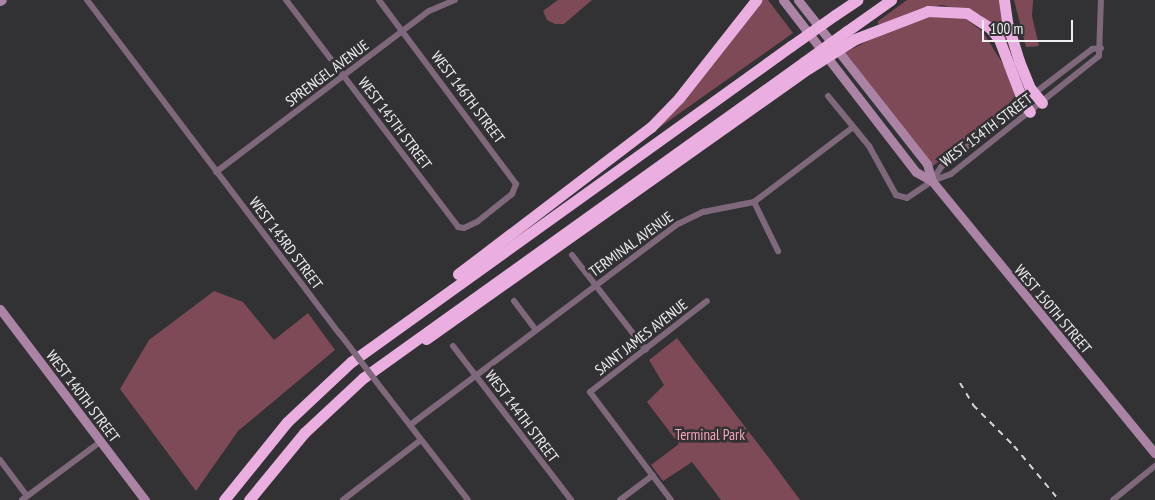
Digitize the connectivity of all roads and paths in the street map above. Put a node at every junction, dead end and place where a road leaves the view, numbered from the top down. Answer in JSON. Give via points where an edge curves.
{"nodes":[{"id":1,"x":87,"y":0,"type":"edge"},
{"id":2,"x":286,"y":0,"type":"edge"},
{"id":3,"x":379,"y":0,"type":"edge"},
{"id":4,"x":455,"y":0,"type":"edge"},
{"id":5,"x":756,"y":0,"type":"edge"},
{"id":6,"x":783,"y":0,"type":"edge"},
{"id":7,"x":798,"y":0,"type":"edge"},
{"id":8,"x":856,"y":0,"type":"edge"},
{"id":9,"x":891,"y":0,"type":"edge"},
{"id":10,"x":1004,"y":0,"type":"edge"},
{"id":11,"x":1101,"y":0,"type":"edge"},
{"id":12,"x":403,"y":32,"type":"junction"},
{"id":13,"x":851,"y":35,"type":"junction"},
{"id":14,"x":1101,"y":48,"type":"junction"},
{"id":15,"x":344,"y":76,"type":"junction"},
{"id":16,"x":828,"y":96,"type":"dead end"},
{"id":17,"x":1039,"y":98,"type":"junction"},
{"id":18,"x":1026,"y":107,"type":"junction"},
{"id":19,"x":852,"y":128,"type":"junction"},
{"id":20,"x":216,"y":172,"type":"junction"},
{"id":21,"x":932,"y":181,"type":"junction"},
{"id":22,"x":754,"y":202,"type":"junction"},
{"id":23,"x":495,"y":208,"type":"joint"},
{"id":24,"x":778,"y":251,"type":"dead end"},
{"id":25,"x":572,"y":255,"type":"dead end"},
{"id":26,"x":595,"y":285,"type":"junction"},
{"id":27,"x":514,"y":301,"type":"dead end"},
{"id":28,"x":708,"y":301,"type":"dead end"},
{"id":29,"x":0,"y":309,"type":"edge"},
{"id":30,"x":406,"y":319,"type":"junction"},
{"id":31,"x":536,"y":330,"type":"junction"},
{"id":32,"x":453,"y":346,"type":"dead end"},
{"id":33,"x":646,"y":350,"type":"junction"},
{"id":34,"x":476,"y":376,"type":"junction"},
{"id":35,"x":410,"y":425,"type":"junction"},
{"id":36,"x":421,"y":440,"type":"junction"},
{"id":37,"x":100,"y":442,"type":"junction"},
{"id":38,"x":1155,"y":453,"type":"edge"},
{"id":39,"x":0,"y":460,"type":"edge"},
{"id":40,"x":1155,"y":466,"type":"edge"},
{"id":41,"x":653,"y":475,"type":"junction"},
{"id":42,"x":24,"y":498,"type":"edge"},
{"id":43,"x":144,"y":500,"type":"edge"},
{"id":44,"x":224,"y":500,"type":"edge"},
{"id":45,"x":249,"y":500,"type":"edge"},
{"id":46,"x":343,"y":500,"type":"edge"},
{"id":47,"x":468,"y":500,"type":"edge"},
{"id":48,"x":571,"y":500,"type":"edge"},
{"id":49,"x":620,"y":500,"type":"edge"},
{"id":50,"x":671,"y":500,"type":"edge"},
{"id":51,"x":1113,"y":500,"type":"edge"}],
"edges":[{"from":1,"to":20,"type":"street","name":"WEST 143RD STREET"},
{"from":2,"to":15,"type":"street","name":"WEST 145TH STREET"},
{"from":3,"to":12,"type":"street","name":"WEST 146TH STREET"},
{"from":4,"to":12,"type":"street","name":"SPRENGEL AVENUE","via":[[429,11]]},
{"from":5,"to":30,"type":"highway","via":[[679,98],[652,127],[470,264]]},
{"from":6,"to":21,"type":"main road","name":"WEST 150TH STREET","via":[[916,172]]},
{"from":7,"to":21,"type":"main road","name":"WEST 150TH STREET","via":[[927,164]]},
{"from":8,"to":30,"type":"highway","bridge":true},
{"from":9,"to":13,"type":"highway"},
{"from":10,"to":17,"type":"highway","via":[[1012,39],[1027,81]]},
{"from":11,"to":14,"type":"street"},
{"from":12,"to":15,"type":"street","name":"SPRENGEL AVENUE"},
{"from":12,"to":23,"type":"street","name":"WEST 146TH STREET","via":[[511,174],[515,189]]},
{"from":13,"to":18,"type":"highway","via":[[928,11],[967,14],[990,28],[999,39]]},
{"from":13,"to":45,"type":"highway","bridge":true,"via":[[442,328],[363,378],[309,428]]},
{"from":14,"to":17,"type":"street","name":"WEST 154TH STREET","via":[[1092,49]]},
{"from":14,"to":17,"type":"street","name":"WEST 154TH STREET","via":[[1099,56]]},
{"from":15,"to":20,"type":"street","name":"SPRENGEL AVENUE"},
{"from":15,"to":23,"type":"street","name":"WEST 145TH STREET","via":[[458,227],[477,222]]},
{"from":16,"to":19,"type":"street"},
{"from":17,"to":18,"type":"street","name":"WEST 154TH STREET"},
{"from":17,"to":18,"type":"street","name":"WEST 154TH STREET"},
{"from":18,"to":21,"type":"street","name":"WEST 154TH STREET","via":[[941,167]]},
{"from":18,"to":21,"type":"street","name":"WEST 154TH STREET","via":[[951,174]]},
{"from":19,"to":21,"type":"street","via":[[869,146],[898,197],[913,196]]},
{"from":19,"to":22,"type":"street","name":"TERMINAL AVENUE"},
{"from":20,"to":35,"type":"street","name":"WEST 143RD STREET","bridge":true},
{"from":21,"to":38,"type":"main road","name":"WEST 150TH STREET"},
{"from":22,"to":24,"type":"street"},
{"from":22,"to":26,"type":"street","name":"TERMINAL AVENUE","via":[[703,212],[678,224]]},
{"from":25,"to":26,"type":"street"},
{"from":26,"to":31,"type":"street","name":"TERMINAL AVENUE"},
{"from":26,"to":33,"type":"street"},
{"from":27,"to":31,"type":"street"},
{"from":28,"to":33,"type":"street","name":"SAINT JAMES AVENUE"},
{"from":29,"to":37,"type":"main road","name":"WEST 140TH STREET"},
{"from":30,"to":44,"type":"highway","via":[[312,396],[268,443]]},
{"from":31,"to":34,"type":"street","name":"TERMINAL AVENUE"},
{"from":32,"to":34,"type":"street","name":"WEST 144TH STREET"},
{"from":33,"to":41,"type":"street","name":"SAINT JAMES AVENUE","via":[[590,392]]},
{"from":34,"to":35,"type":"street","name":"TERMINAL AVENUE"},
{"from":34,"to":48,"type":"street","name":"WEST 144TH STREET"},
{"from":35,"to":36,"type":"street","name":"WEST 143RD STREET"},
{"from":36,"to":46,"type":"street"},
{"from":36,"to":47,"type":"street","name":"WEST 143RD STREET"},
{"from":37,"to":42,"type":"street"},
{"from":37,"to":43,"type":"main road","name":"WEST 140TH STREET"},
{"from":39,"to":42,"type":"street"},
{"from":40,"to":51,"type":"street"},
{"from":41,"to":49,"type":"street"},
{"from":41,"to":50,"type":"street"}]}
